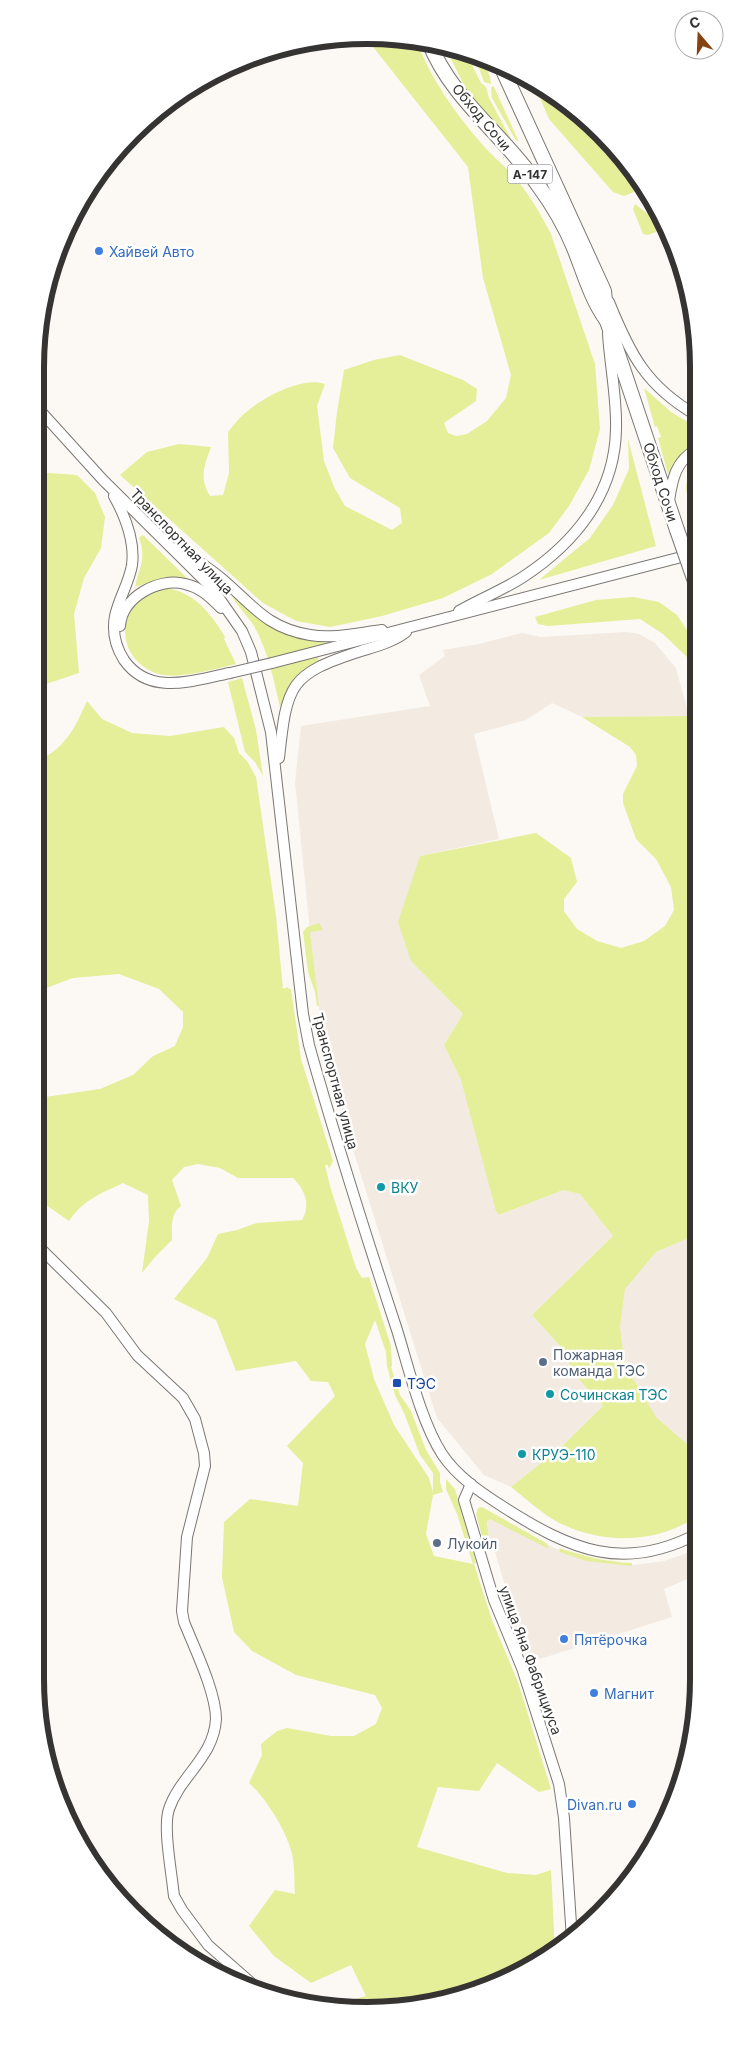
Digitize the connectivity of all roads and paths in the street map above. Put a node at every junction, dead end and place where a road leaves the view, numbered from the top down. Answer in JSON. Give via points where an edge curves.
{"nodes":[{"id":1,"x":433,"y":51,"type":"edge"},
{"id":2,"x":504,"y":74,"type":"edge"},
{"id":3,"x":604,"y":291,"type":"junction"},
{"id":4,"x":607,"y":321,"type":"junction"},
{"id":5,"x":690,"y":411,"type":"edge"},
{"id":6,"x":44,"y":415,"type":"edge"},
{"id":7,"x":690,"y":454,"type":"edge"},
{"id":8,"x":109,"y":486,"type":"junction"},
{"id":9,"x":668,"y":504,"type":"junction"},
{"id":10,"x":155,"y":531,"type":"junction"},
{"id":11,"x":690,"y":555,"type":"edge"},
{"id":12,"x":690,"y":567,"type":"edge"},
{"id":13,"x":447,"y":618,"type":"junction"},
{"id":14,"x":415,"y":625,"type":"junction"},
{"id":15,"x":242,"y":631,"type":"junction"},
{"id":16,"x":130,"y":668,"type":"junction"},
{"id":17,"x":277,"y":774,"type":"junction"},
{"id":18,"x":44,"y":1252,"type":"edge"},
{"id":19,"x":471,"y":1484,"type":"junction"},
{"id":20,"x":690,"y":1537,"type":"edge"},
{"id":21,"x":571,"y":1929,"type":"edge"},
{"id":22,"x":247,"y":1980,"type":"edge"}],
"edges":[{"from":1,"to":4,"type":"highway","name":"Обход Сочи","number":"А-147","via":[[455,87],[538,184],[563,225],[591,294]]},
{"from":2,"to":3,"type":"highway","name":"Обход Сочи","number":"А-147"},
{"from":3,"to":4,"type":"highway","name":"Обход Сочи","number":"А-147"},
{"from":3,"to":5,"type":"main road","number":"А-147","via":[[633,357],[655,385]]},
{"from":4,"to":9,"type":"highway","name":"Обход Сочи","number":"А-147"},
{"from":4,"to":13,"type":"main road","number":"А-147","via":[[616,428],[615,451],[600,498],[589,516],[549,558],[522,578]]},
{"from":6,"to":8,"type":"main road","name":"Транспортная улица"},
{"from":7,"to":9,"type":"main road","number":"А-147","via":[[679,464],[671,483]]},
{"from":8,"to":10,"type":"main road","name":"Транспортная улица"},
{"from":8,"to":16,"type":"main road","via":[[132,545],[132,564],[114,627],[117,647]]},
{"from":9,"to":12,"type":"highway","name":"Обход Сочи","number":"А-147","bridge":true},
{"from":10,"to":14,"type":"main road","via":[[221,578],[266,619],[291,630],[330,636]]},
{"from":10,"to":15,"type":"main road","name":"Транспортная улица","via":[[212,588]]},
{"from":11,"to":13,"type":"main road","number":"А-147"},
{"from":13,"to":14,"type":"main road","number":"А-147"},
{"from":14,"to":16,"type":"main road","bridge":true,"via":[[230,673],[167,684],[146,680]]},
{"from":14,"to":17,"type":"main road","via":[[389,642],[323,665],[298,681],[284,715]]},
{"from":15,"to":16,"type":"main road","via":[[214,601],[195,587],[176,582],[155,586],[134,598],[120,621],[121,644]]},
{"from":15,"to":17,"type":"main road","name":"Транспортная улица","via":[[262,689]]},
{"from":17,"to":19,"type":"main road","name":"Транспортная улица","via":[[303,1014],[312,1054],[422,1410],[443,1456]]},
{"from":18,"to":22,"type":"main road","via":[[106,1314],[149,1368],[190,1407],[201,1438],[205,1466],[189,1526],[182,1584],[182,1617],[209,1686],[216,1721],[210,1744],[168,1810],[167,1831],[174,1896],[208,1945]]},
{"from":19,"to":20,"type":"main road","name":"Транспортная улица","via":[[530,1523],[577,1546],[599,1552],[650,1551]]},
{"from":19,"to":21,"type":"main road","name":"улица Яна Фабрициуса","via":[[464,1500],[494,1600],[522,1668],[559,1784]]}]}
